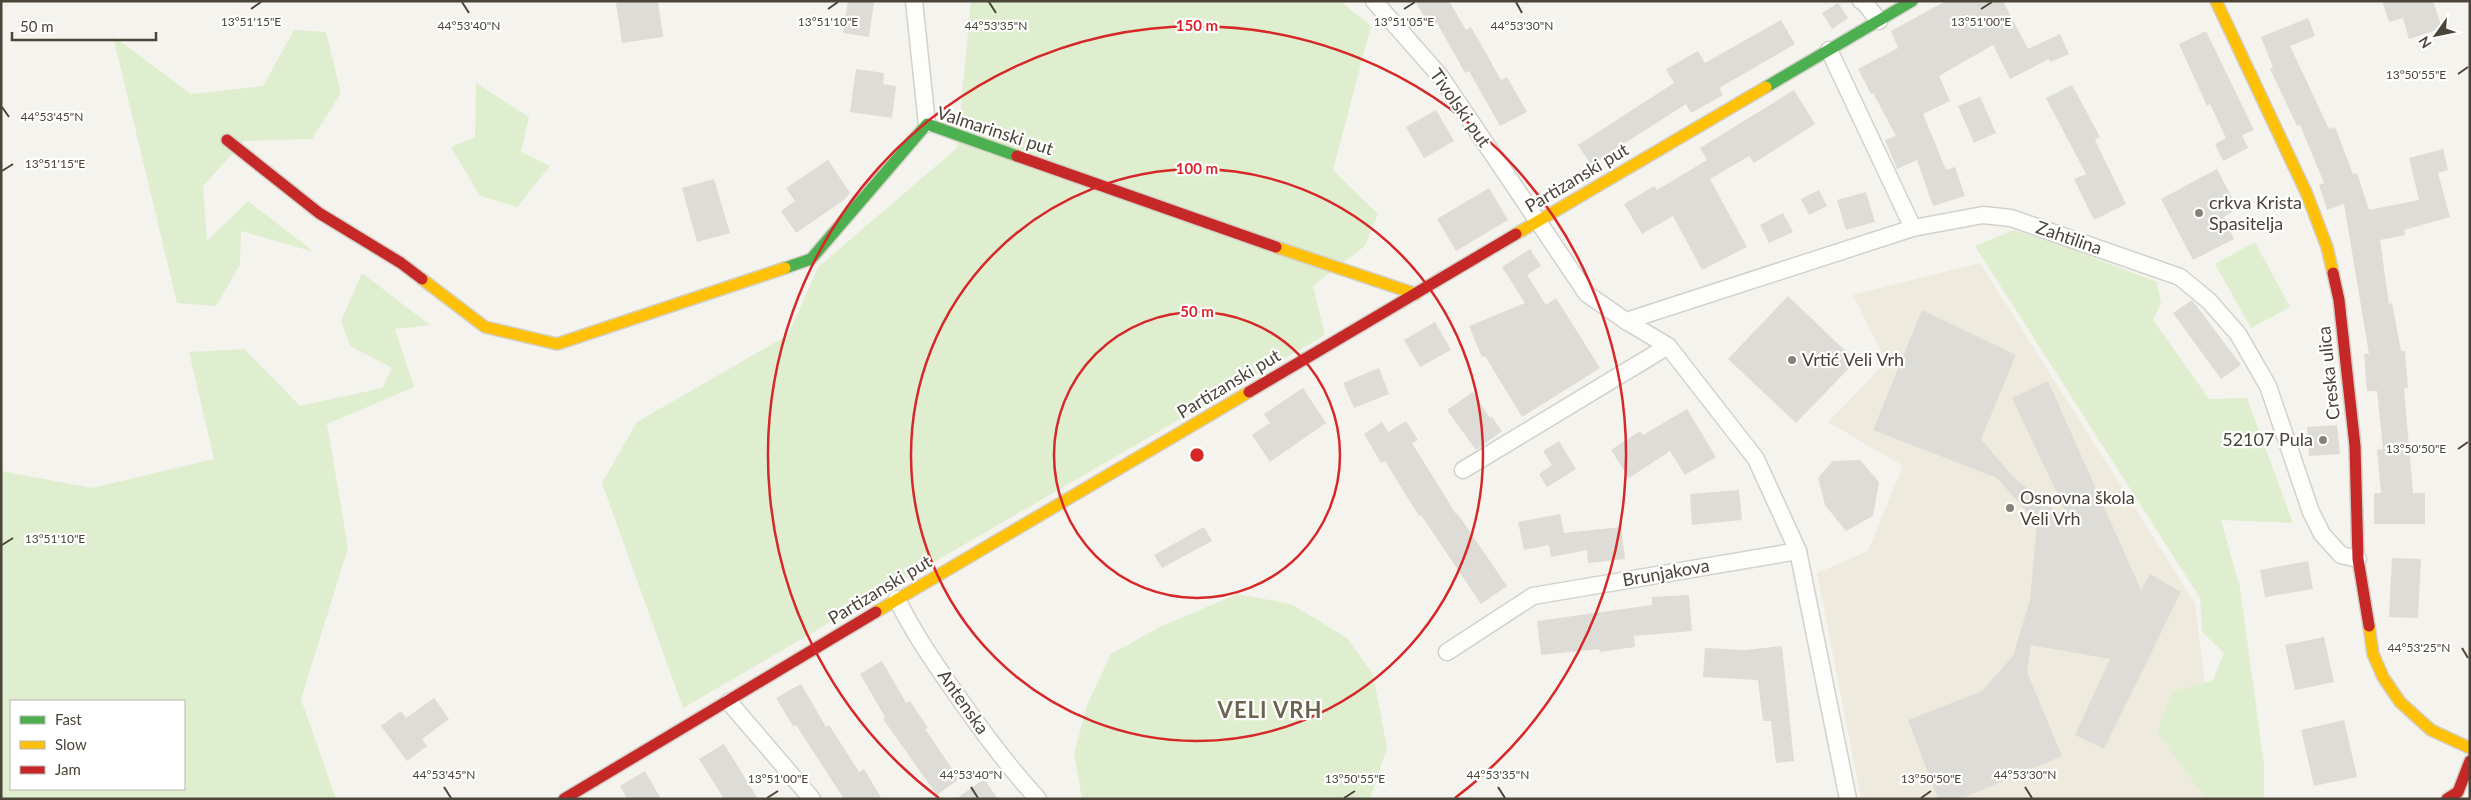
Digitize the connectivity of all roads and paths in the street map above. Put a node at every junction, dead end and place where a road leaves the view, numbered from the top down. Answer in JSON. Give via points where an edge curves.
{"nodes":[{"id":1,"x":914,"y":1,"type":"edge"},
{"id":2,"x":1374,"y":1,"type":"edge"},
{"id":3,"x":1861,"y":1,"type":"edge"},
{"id":4,"x":1912,"y":1,"type":"edge"},
{"id":5,"x":2216,"y":1,"type":"edge"},
{"id":6,"x":1879,"y":21,"type":"junction"},
{"id":7,"x":1829,"y":50,"type":"junction"},
{"id":8,"x":927,"y":124,"type":"junction"},
{"id":9,"x":227,"y":140,"type":"dead end"},
{"id":10,"x":1538,"y":222,"type":"junction"},
{"id":11,"x":1913,"y":228,"type":"junction"},
{"id":12,"x":1416,"y":294,"type":"junction"},
{"id":13,"x":1626,"y":321,"type":"junction"},
{"id":14,"x":1668,"y":346,"type":"junction"},
{"id":15,"x":1463,"y":470,"type":"dead end"},
{"id":16,"x":1798,"y":551,"type":"junction"},
{"id":17,"x":2358,"y":559,"type":"junction"},
{"id":18,"x":897,"y":600,"type":"junction"},
{"id":19,"x":1447,"y":652,"type":"dead end"},
{"id":20,"x":729,"y":702,"type":"junction"},
{"id":21,"x":2470,"y":748,"type":"edge"},
{"id":22,"x":2470,"y":761,"type":"edge"},
{"id":23,"x":564,"y":799,"type":"edge"},
{"id":24,"x":812,"y":799,"type":"edge"},
{"id":25,"x":1038,"y":799,"type":"edge"},
{"id":26,"x":1848,"y":799,"type":"edge"},
{"id":27,"x":2447,"y":799,"type":"edge"}],
"edges":[{"from":1,"to":8,"type":"street"},
{"from":2,"to":10,"type":"street","name":"Tivolski put","via":[[1440,76]]},
{"from":3,"to":6,"type":"street"},
{"from":4,"to":6,"type":"street","name":"Partizanski put"},
{"from":5,"to":17,"type":"street","name":"Creska ulica","via":[[2306,192],[2327,247],[2339,300],[2355,446]]},
{"from":6,"to":7,"type":"street","name":"Partizanski put"},
{"from":7,"to":10,"type":"street","name":"Partizanski put"},
{"from":7,"to":11,"type":"street"},
{"from":8,"to":9,"type":"street","name":"Valmarinski put","via":[[811,259],[556,344],[485,327],[401,263],[319,213]]},
{"from":8,"to":12,"type":"street","name":"Valmarinski put"},
{"from":10,"to":12,"type":"street","name":"Partizanski put"},
{"from":10,"to":13,"type":"street","via":[[1586,294]]},
{"from":11,"to":13,"type":"street","name":"Zahtilina"},
{"from":11,"to":17,"type":"street","name":"Zahtilina","via":[[1984,215],[2011,218],[2173,274],[2194,287],[2210,300],[2238,334],[2259,367],[2279,412],[2311,512],[2322,534],[2342,555]]},
{"from":12,"to":18,"type":"street","name":"Partizanski put"},
{"from":13,"to":14,"type":"street"},
{"from":14,"to":15,"type":"street"},
{"from":14,"to":16,"type":"street","via":[[1756,459]]},
{"from":16,"to":19,"type":"street","name":"Brunjakova","via":[[1533,596]]},
{"from":16,"to":26,"type":"street"},
{"from":17,"to":21,"type":"street","name":"Creska ulica","via":[[2368,634],[2382,677],[2400,702],[2431,730]]},
{"from":18,"to":20,"type":"street","name":"Partizanski put"},
{"from":18,"to":25,"type":"street","name":"Antenska","via":[[912,629],[964,705],[1009,767]]},
{"from":20,"to":23,"type":"street","name":"Partizanski put"},
{"from":20,"to":24,"type":"street"},
{"from":22,"to":27,"type":"street","via":[[2458,792]]}]}
